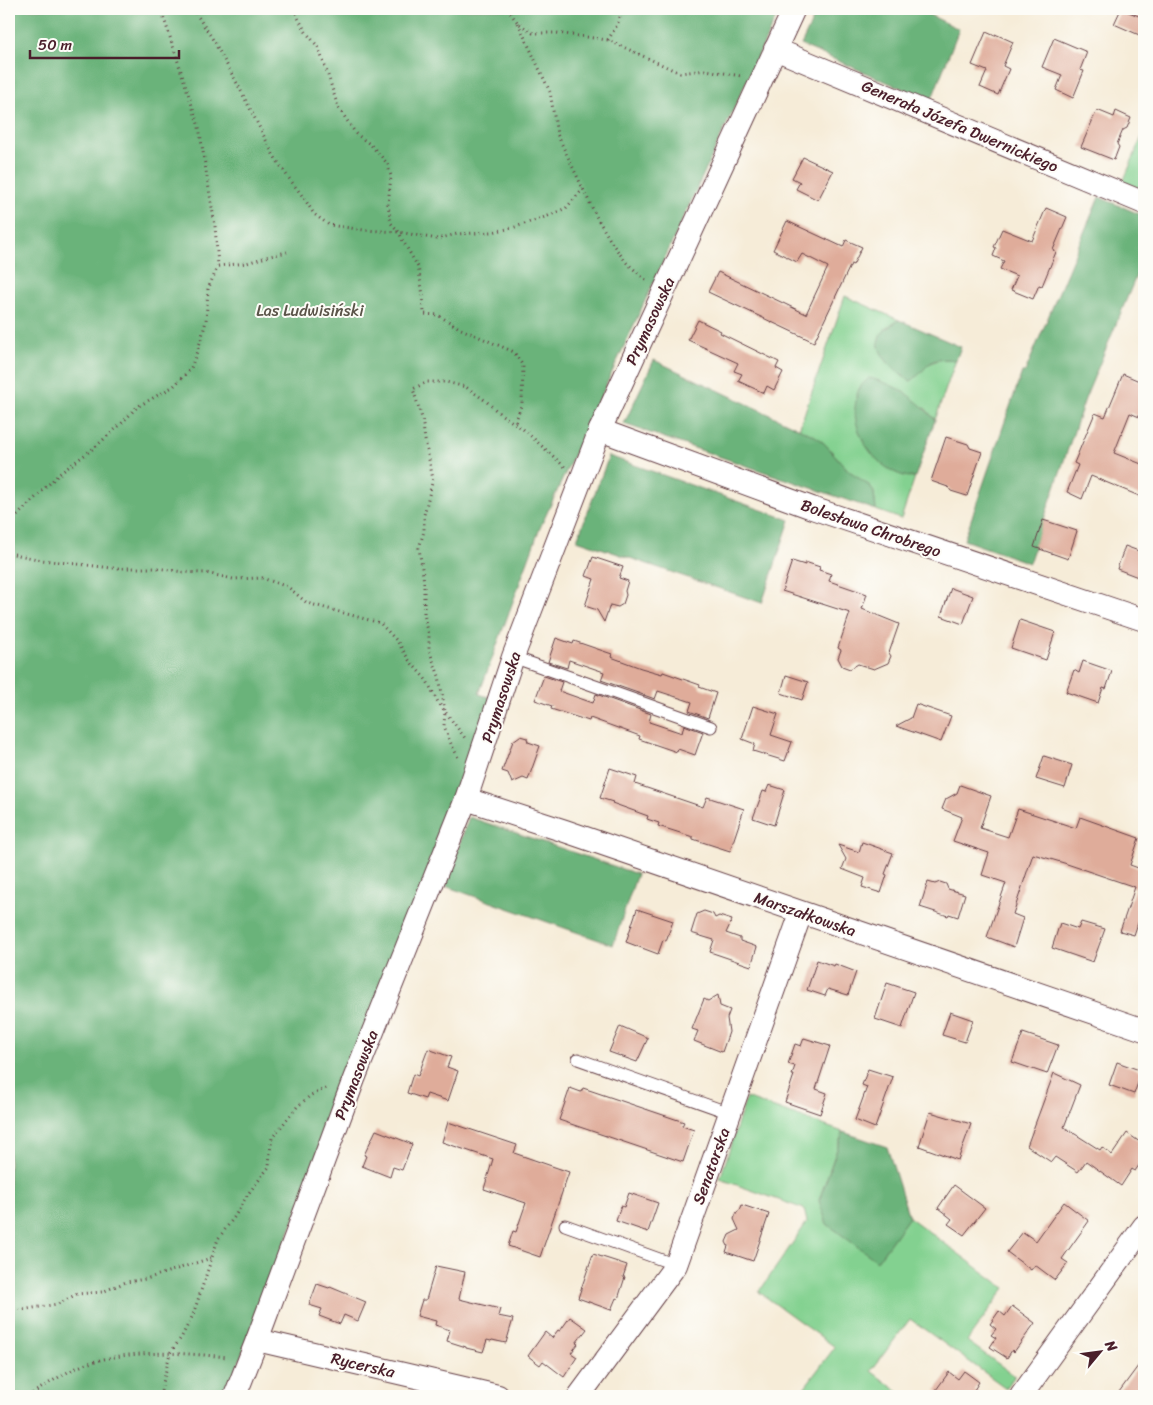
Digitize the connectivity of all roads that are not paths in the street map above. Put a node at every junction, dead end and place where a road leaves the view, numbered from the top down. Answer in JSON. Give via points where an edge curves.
{"nodes":[{"id":1,"x":794,"y":9,"type":"edge"},
{"id":2,"x":776,"y":49,"type":"junction"},
{"id":3,"x":1144,"y":203,"type":"edge"},
{"id":4,"x":600,"y":430,"type":"junction"},
{"id":5,"x":1144,"y":620,"type":"edge"},
{"id":6,"x":513,"y":657,"type":"junction"},
{"id":7,"x":711,"y":727,"type":"dead end"},
{"id":8,"x":466,"y":799,"type":"junction"},
{"id":9,"x":801,"y":913,"type":"junction"},
{"id":10,"x":1144,"y":1030,"type":"edge"},
{"id":11,"x":578,"y":1059,"type":"dead end"},
{"id":12,"x":730,"y":1113,"type":"junction"},
{"id":13,"x":565,"y":1225,"type":"dead end"},
{"id":14,"x":1144,"y":1226,"type":"edge"},
{"id":15,"x":676,"y":1265,"type":"junction"},
{"id":16,"x":254,"y":1350,"type":"junction"},
{"id":17,"x":235,"y":1396,"type":"edge"},
{"id":18,"x":498,"y":1396,"type":"edge"},
{"id":19,"x":579,"y":1396,"type":"edge"},
{"id":20,"x":1021,"y":1396,"type":"edge"}],
"edges":[{"from":1,"to":2,"type":"street","name":"Prymasowska"},
{"from":2,"to":3,"type":"street","name":"Generała Józefa Dwernickiego"},
{"from":2,"to":4,"type":"street","name":"Prymasowska"},
{"from":4,"to":5,"type":"street","name":"Bolesława Chrobrego","via":[[812,508]]},
{"from":4,"to":6,"type":"street","name":"Prymasowska"},
{"from":6,"to":7,"type":"lane"},
{"from":6,"to":8,"type":"street","name":"Prymasowska"},
{"from":8,"to":9,"type":"street","name":"Marszałkowska"},
{"from":8,"to":16,"type":"street","name":"Prymasowska","via":[[354,1079]]},
{"from":9,"to":10,"type":"street","name":"Marszałkowska"},
{"from":9,"to":12,"type":"street","name":"Senatorska"},
{"from":11,"to":12,"type":"lane"},
{"from":12,"to":15,"type":"street","name":"Senatorska"},
{"from":13,"to":15,"type":"lane"},
{"from":14,"to":20,"type":"street"},
{"from":15,"to":19,"type":"street","name":"Senatorska"},
{"from":16,"to":17,"type":"street","name":"Prymasowska"},
{"from":16,"to":18,"type":"street","name":"Rycerska"}]}
